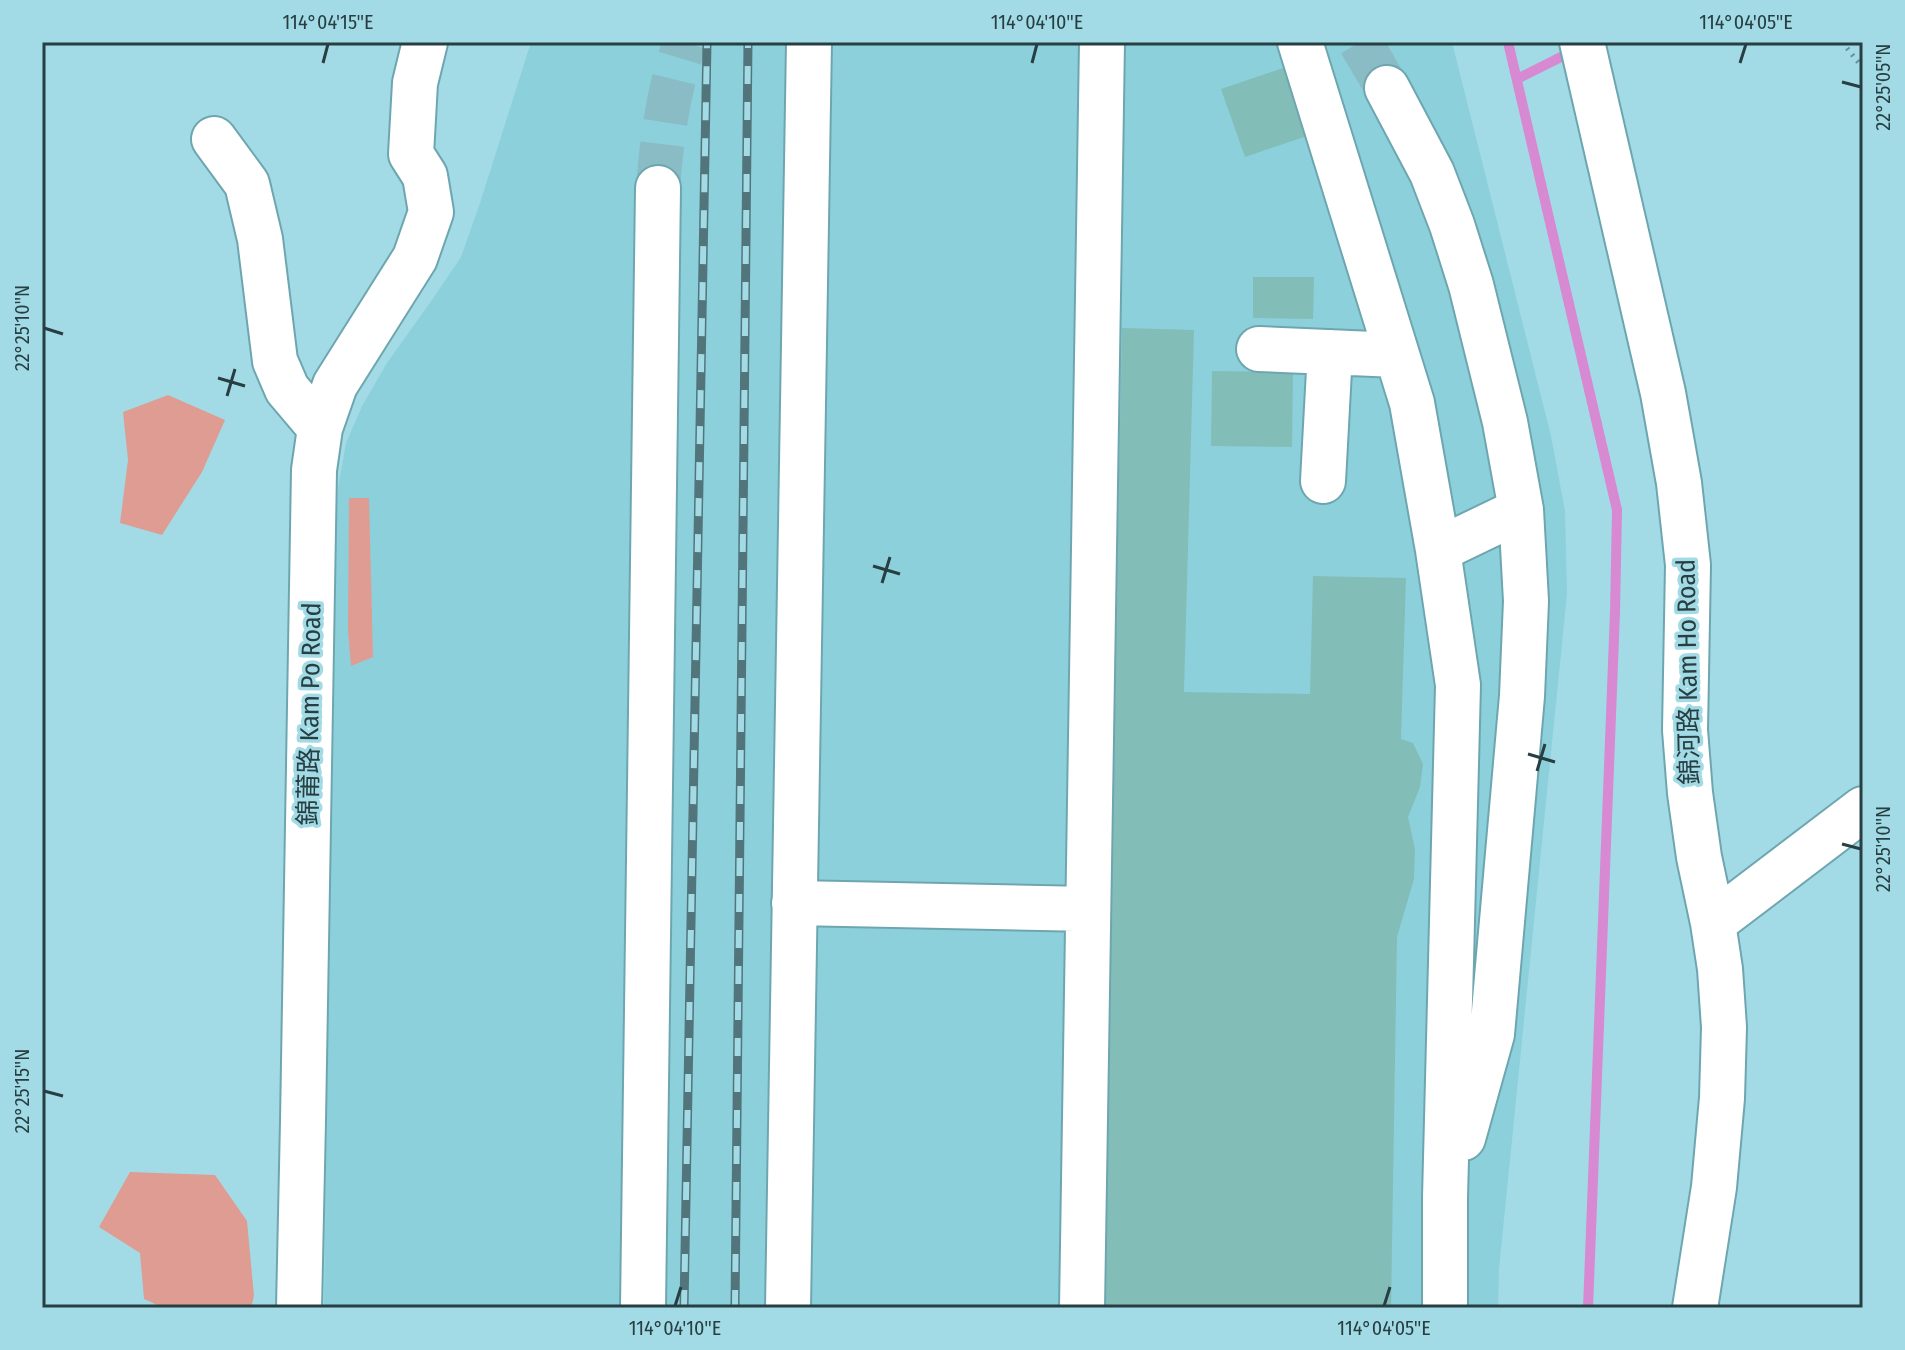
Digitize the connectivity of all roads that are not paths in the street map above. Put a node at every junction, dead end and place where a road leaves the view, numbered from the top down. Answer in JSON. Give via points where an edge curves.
{"nodes":[{"id":1,"x":425,"y":42,"type":"edge"},
{"id":2,"x":809,"y":42,"type":"edge"},
{"id":3,"x":1102,"y":42,"type":"edge"},
{"id":4,"x":1300,"y":42,"type":"edge"},
{"id":5,"x":1582,"y":42,"type":"edge"},
{"id":6,"x":1387,"y":88,"type":"tunnel mouth"},
{"id":7,"x":214,"y":139,"type":"dead end"},
{"id":8,"x":658,"y":188,"type":"tunnel mouth"},
{"id":9,"x":1259,"y":349,"type":"dead end"},
{"id":10,"x":1330,"y":352,"type":"junction"},
{"id":11,"x":1397,"y":355,"type":"junction"},
{"id":12,"x":320,"y":428,"type":"junction"},
{"id":13,"x":1323,"y":481,"type":"dead end"},
{"id":14,"x":1521,"y":510,"type":"junction"},
{"id":15,"x":1438,"y":550,"type":"junction"},
{"id":16,"x":1458,"y":685,"type":"junction"},
{"id":17,"x":1522,"y":696,"type":"junction"},
{"id":18,"x":1863,"y":809,"type":"edge"},
{"id":19,"x":794,"y":903,"type":"junction"},
{"id":20,"x":1088,"y":909,"type":"junction"},
{"id":21,"x":1713,"y":923,"type":"junction"},
{"id":22,"x":1445,"y":1198,"type":"junction"},
{"id":23,"x":299,"y":1308,"type":"edge"},
{"id":24,"x":643,"y":1308,"type":"edge"},
{"id":25,"x":788,"y":1308,"type":"edge"},
{"id":26,"x":1082,"y":1308,"type":"edge"},
{"id":27,"x":1445,"y":1308,"type":"edge"},
{"id":28,"x":1695,"y":1308,"type":"edge"}],
"edges":[{"from":1,"to":12,"type":"street","name":"錦莆路 Kam Po Road","via":[[415,83],[411,154],[425,176],[431,212],[415,258],[335,385]]},
{"from":2,"to":19,"type":"street"},
{"from":3,"to":20,"type":"street"},
{"from":4,"to":11,"type":"street"},
{"from":5,"to":21,"type":"street","name":"錦河路 Kam Ho Road","via":[[1679,483],[1688,565],[1685,730],[1699,857]]},
{"from":6,"to":14,"type":"street","via":[[1432,173],[1452,225],[1505,422]]},
{"from":7,"to":12,"type":"street","via":[[247,184],[260,239],[275,361],[287,389]]},
{"from":8,"to":24,"type":"street"},
{"from":9,"to":10,"type":"street"},
{"from":10,"to":11,"type":"street"},
{"from":10,"to":13,"type":"street"},
{"from":11,"to":15,"type":"street","via":[[1412,403]]},
{"from":12,"to":23,"type":"street","name":"錦莆路 Kam Po Road","via":[[314,485]]},
{"from":14,"to":15,"type":"street"},
{"from":14,"to":17,"type":"street","via":[[1526,601]]},
{"from":15,"to":16,"type":"street"},
{"from":16,"to":17,"type":"street","via":[[1477,711],[1489,714]]},
{"from":16,"to":22,"type":"street"},
{"from":17,"to":22,"type":"street","via":[[1492,1034]]},
{"from":18,"to":21,"type":"street"},
{"from":19,"to":20,"type":"street"},
{"from":19,"to":25,"type":"street"},
{"from":20,"to":26,"type":"street"},
{"from":21,"to":28,"type":"street","name":"錦河路 Kam Ho Road","via":[[1724,1027],[1722,1098]]},
{"from":22,"to":27,"type":"street"}]}
